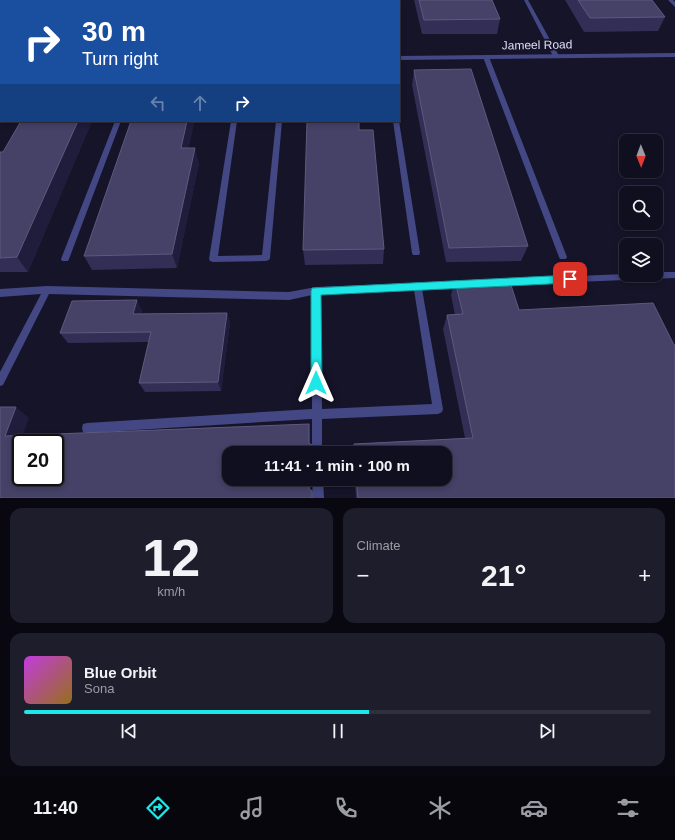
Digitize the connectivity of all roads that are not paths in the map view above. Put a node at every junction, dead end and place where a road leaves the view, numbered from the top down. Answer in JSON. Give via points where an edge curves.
{"nodes":[{"id":1,"x":526,"y":0,"type":"edge"},
{"id":2,"x":670,"y":0,"type":"edge"},
{"id":3,"x":675,"y":6,"type":"edge"},
{"id":4,"x":675,"y":55,"type":"edge"},
{"id":5,"x":556,"y":56,"type":"junction"},
{"id":6,"x":486,"y":57,"type":"junction"},
{"id":7,"x":400,"y":58,"type":"edge"},
{"id":8,"x":118,"y":122,"type":"edge"},
{"id":9,"x":234,"y":122,"type":"edge"},
{"id":10,"x":280,"y":122,"type":"edge"},
{"id":11,"x":396,"y":122,"type":"edge"},
{"id":12,"x":416,"y":253,"type":"dead end"},
{"id":13,"x":563,"y":257,"type":"dead end"},
{"id":14,"x":65,"y":259,"type":"dead end"},
{"id":15,"x":675,"y":275,"type":"edge"},
{"id":16,"x":494,"y":282,"type":"edge"},
{"id":17,"x":471,"y":283,"type":"edge"},
{"id":18,"x":417,"y":286,"type":"junction"},
{"id":19,"x":47,"y":290,"type":"junction"},
{"id":20,"x":316,"y":291,"type":"junction"},
{"id":21,"x":0,"y":293,"type":"edge"},
{"id":22,"x":0,"y":381,"type":"edge"},
{"id":23,"x":316,"y":414,"type":"junction"},
{"id":24,"x":87,"y":428,"type":"dead end"},
{"id":25,"x":317,"y":446,"type":"edge"},
{"id":26,"x":318,"y":486,"type":"edge"},
{"id":27,"x":318,"y":498,"type":"edge"}],
"edges":[{"from":1,"to":5,"type":"street"},
{"from":2,"to":3,"type":"street"},
{"from":4,"to":5,"type":"street","name":"Jameel Road"},
{"from":5,"to":6,"type":"street","name":"Jameel Road"},
{"from":6,"to":7,"type":"street","name":"Jameel Road"},
{"from":6,"to":13,"type":"street"},
{"from":8,"to":14,"type":"street"},
{"from":9,"to":10,"type":"street","via":[[213,259],[266,258]]},
{"from":11,"to":12,"type":"street"},
{"from":15,"to":16,"type":"street"},
{"from":17,"to":18,"type":"street"},
{"from":18,"to":20,"type":"street"},
{"from":18,"to":23,"type":"street","via":[[438,409]]},
{"from":19,"to":20,"type":"street","via":[[289,296]]},
{"from":19,"to":21,"type":"street"},
{"from":19,"to":22,"type":"street"},
{"from":20,"to":23,"type":"street"},
{"from":23,"to":24,"type":"street"},
{"from":23,"to":25,"type":"street"},
{"from":26,"to":27,"type":"street"}]}
